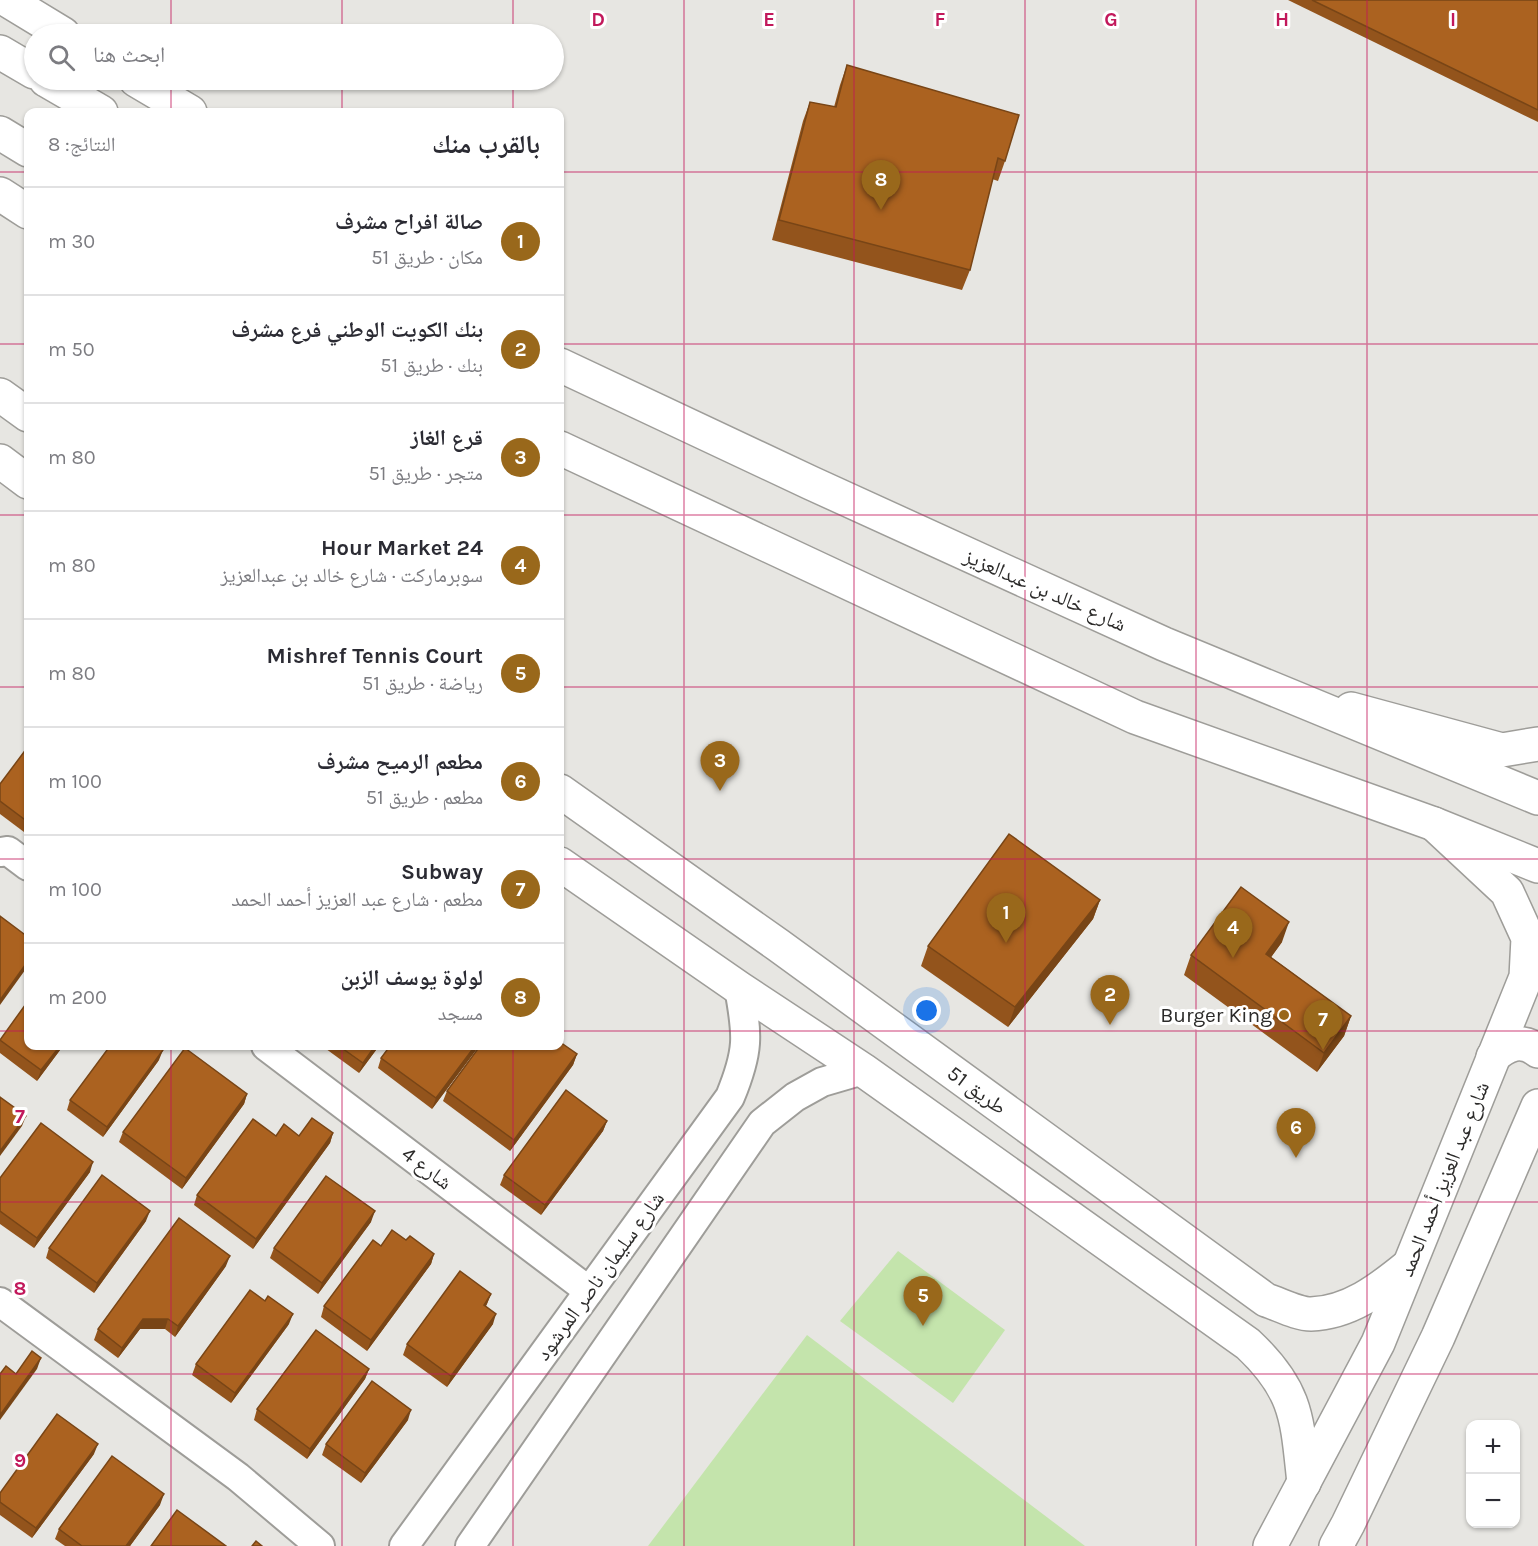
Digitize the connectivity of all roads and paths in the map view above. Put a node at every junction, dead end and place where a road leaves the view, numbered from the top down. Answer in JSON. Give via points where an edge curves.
{"nodes":[{"id":1,"x":7,"y":0,"type":"edge"},
{"id":2,"x":47,"y":24,"type":"edge"},
{"id":3,"x":0,"y":52,"type":"edge"},
{"id":4,"x":24,"y":66,"type":"edge"},
{"id":5,"x":63,"y":90,"type":"edge"},
{"id":6,"x":153,"y":90,"type":"edge"},
{"id":7,"x":94,"y":108,"type":"edge"},
{"id":8,"x":183,"y":108,"type":"edge"},
{"id":9,"x":0,"y":133,"type":"edge"},
{"id":10,"x":24,"y":148,"type":"edge"},
{"id":11,"x":0,"y":194,"type":"edge"},
{"id":12,"x":24,"y":209,"type":"edge"},
{"id":13,"x":564,"y":367,"type":"edge"},
{"id":14,"x":0,"y":395,"type":"edge"},
{"id":15,"x":24,"y":412,"type":"edge"},
{"id":16,"x":564,"y":450,"type":"edge"},
{"id":17,"x":0,"y":461,"type":"edge"},
{"id":18,"x":24,"y":479,"type":"edge"},
{"id":19,"x":1261,"y":685,"type":"junction"},
{"id":20,"x":1538,"y":744,"type":"edge"},
{"id":21,"x":564,"y":794,"type":"edge"},
{"id":22,"x":1538,"y":798,"type":"edge"},
{"id":23,"x":1434,"y":824,"type":"junction"},
{"id":24,"x":0,"y":852,"type":"edge"},
{"id":25,"x":24,"y":863,"type":"edge"},
{"id":26,"x":1538,"y":866,"type":"edge"},
{"id":27,"x":564,"y":867,"type":"edge"},
{"id":28,"x":739,"y":988,"type":"junction"},
{"id":29,"x":271,"y":1050,"type":"edge"},
{"id":30,"x":1538,"y":1051,"type":"edge"},
{"id":31,"x":1493,"y":1057,"type":"junction"},
{"id":32,"x":863,"y":1070,"type":"junction"},
{"id":33,"x":730,"y":1097,"type":"junction"},
{"id":34,"x":1538,"y":1106,"type":"edge"},
{"id":35,"x":762,"y":1123,"type":"junction"},
{"id":36,"x":1170,"y":1231,"type":"junction"},
{"id":37,"x":1407,"y":1267,"type":"junction"},
{"id":38,"x":1152,"y":1274,"type":"junction"},
{"id":39,"x":589,"y":1291,"type":"junction"},
{"id":40,"x":0,"y":1302,"type":"edge"},
{"id":41,"x":1304,"y":1483,"type":"junction"},
{"id":42,"x":320,"y":1546,"type":"edge"},
{"id":43,"x":404,"y":1546,"type":"edge"},
{"id":44,"x":470,"y":1546,"type":"edge"},
{"id":45,"x":1269,"y":1546,"type":"edge"},
{"id":46,"x":1336,"y":1546,"type":"edge"}],
"edges":[{"from":1,"to":2,"type":"street"},
{"from":3,"to":4,"type":"street"},
{"from":5,"to":7,"type":"street"},
{"from":6,"to":8,"type":"street"},
{"from":9,"to":10,"type":"street"},
{"from":11,"to":12,"type":"street"},
{"from":13,"to":19,"type":"street","name":"شارع خالد بن عبدالعزيز","via":[[811,483]]},
{"from":14,"to":15,"type":"street"},
{"from":16,"to":23,"type":"street","via":[[1135,717]]},
{"from":17,"to":18,"type":"street"},
{"from":19,"to":20,"type":"street","via":[[1502,750]]},
{"from":19,"to":22,"type":"street","name":"شارع خالد بن عبدالعزيز"},
{"from":21,"to":36,"type":"street","name":"طريق 51"},
{"from":23,"to":26,"type":"street"},
{"from":23,"to":31,"type":"street","name":"شارع عبد العزيز أحمد الحمد","via":[[1507,892],[1528,938],[1526,977]]},
{"from":24,"to":25,"type":"street","via":[[8,851]]},
{"from":27,"to":28,"type":"street"},
{"from":28,"to":32,"type":"street"},
{"from":28,"to":33,"type":"street","name":"شارع سليمان ناصر المرشود","via":[[746,1052]]},
{"from":29,"to":39,"type":"street","name":"شارع 4"},
{"from":30,"to":31,"type":"street","via":[[1531,1045],[1517,1043],[1504,1047]]},
{"from":31,"to":37,"type":"street","name":"شارع عبد العزيز أحمد الحمد"},
{"from":32,"to":35,"type":"street","name":"شارع سليمان ناصر المرشود","via":[[822,1082]]},
{"from":32,"to":38,"type":"street"},
{"from":33,"to":35,"type":"street"},
{"from":33,"to":39,"type":"street","name":"شارع سليمان ناصر المرشود"},
{"from":34,"to":46,"type":"street","via":[[1438,1337]]},
{"from":35,"to":44,"type":"street","name":"شارع سليمان ناصر المرشود"},
{"from":36,"to":37,"type":"street","name":"طريق 51","via":[[1266,1300],[1310,1314],[1340,1309],[1375,1293]]},
{"from":36,"to":38,"type":"street","via":[[1166,1254]]},
{"from":37,"to":41,"type":"street","name":"شارع عبد العزيز أحمد الحمد","via":[[1378,1343]]},
{"from":38,"to":41,"type":"street","via":[[1248,1344],[1285,1386],[1297,1419]]},
{"from":39,"to":43,"type":"street","name":"شارع سليمان ناصر المرشود"},
{"from":40,"to":42,"type":"street","via":[[238,1477]]},
{"from":41,"to":45,"type":"street","name":"شارع عبد العزيز أحمد الحمد"}]}
